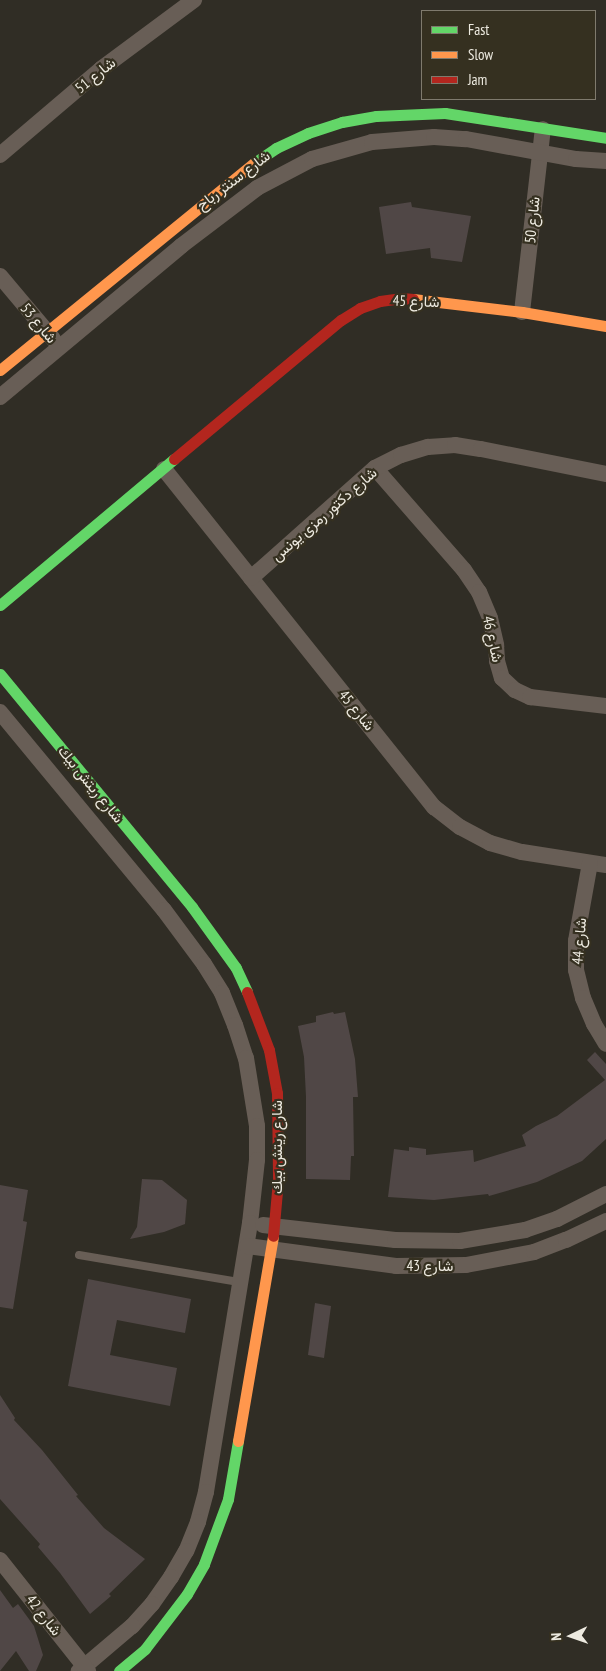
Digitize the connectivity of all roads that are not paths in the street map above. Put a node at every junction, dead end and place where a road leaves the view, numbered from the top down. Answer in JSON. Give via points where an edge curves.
{"nodes":[{"id":1,"x":194,"y":0,"type":"edge"},
{"id":2,"x":543,"y":129,"type":"junction"},
{"id":3,"x":606,"y":138,"type":"edge"},
{"id":4,"x":540,"y":153,"type":"junction"},
{"id":5,"x":0,"y":155,"type":"edge"},
{"id":6,"x":606,"y":161,"type":"edge"},
{"id":7,"x":0,"y":276,"type":"edge"},
{"id":8,"x":522,"y":312,"type":"junction"},
{"id":9,"x":606,"y":326,"type":"edge"},
{"id":10,"x":47,"y":332,"type":"junction"},
{"id":11,"x":59,"y":347,"type":"junction"},
{"id":12,"x":0,"y":370,"type":"edge"},
{"id":13,"x":0,"y":396,"type":"edge"},
{"id":14,"x":375,"y":468,"type":"junction"},
{"id":15,"x":164,"y":469,"type":"junction"},
{"id":16,"x":606,"y":474,"type":"edge"},
{"id":17,"x":251,"y":578,"type":"junction"},
{"id":18,"x":0,"y":605,"type":"edge"},
{"id":19,"x":0,"y":674,"type":"edge"},
{"id":20,"x":606,"y":706,"type":"edge"},
{"id":21,"x":0,"y":712,"type":"edge"},
{"id":22,"x":598,"y":864,"type":"edge"},
{"id":23,"x":606,"y":1044,"type":"edge"},
{"id":24,"x":606,"y":1194,"type":"edge"},
{"id":25,"x":606,"y":1221,"type":"edge"},
{"id":26,"x":250,"y":1223,"type":"junction"},
{"id":27,"x":274,"y":1226,"type":"junction"},
{"id":28,"x":247,"y":1246,"type":"junction"},
{"id":29,"x":271,"y":1249,"type":"junction"},
{"id":30,"x":79,"y":1254,"type":"dead end"},
{"id":31,"x":239,"y":1282,"type":"junction"},
{"id":32,"x":0,"y":1560,"type":"edge"},
{"id":33,"x":84,"y":1669,"type":"edge"},
{"id":34,"x":119,"y":1671,"type":"edge"}],
"edges":[{"from":1,"to":5,"type":"street","name":"شارع 51","via":[[102,69]]},
{"from":2,"to":3,"type":"street","name":"شارع سنتر رباح"},
{"from":2,"to":4,"type":"street","name":"شارع 50"},
{"from":2,"to":10,"type":"street","name":"شارع سنتر رباح","via":[[492,118],[446,113],[376,116],[308,133],[247,167]]},
{"from":4,"to":6,"type":"street","name":"شارع سنتر رباح"},
{"from":4,"to":8,"type":"street","name":"شارع 50"},
{"from":4,"to":11,"type":"street","name":"شارع سنتر رباح","via":[[466,139],[403,138],[342,149],[312,159],[257,188]]},
{"from":7,"to":10,"type":"street","name":"شارع 53"},
{"from":8,"to":9,"type":"street","name":"شارع 45"},
{"from":8,"to":15,"type":"street","name":"شارع 45","via":[[402,298],[360,308],[341,320]]},
{"from":10,"to":11,"type":"street","name":"شارع 53"},
{"from":10,"to":12,"type":"street","name":"شارع سنتر رباح"},
{"from":11,"to":13,"type":"street","name":"شارع سنتر رباح"},
{"from":14,"to":16,"type":"street","name":"شارع دكتور رمزى يونس","via":[[401,455],[454,445]]},
{"from":14,"to":17,"type":"street","name":"شارع دكتور رمزى يونس"},
{"from":14,"to":20,"type":"street","name":"شارع 46","via":[[464,570],[479,592],[490,618],[496,661],[502,678],[514,690],[530,697]]},
{"from":15,"to":17,"type":"street","name":"شارع 45"},
{"from":15,"to":18,"type":"street","name":"شارع 45"},
{"from":17,"to":22,"type":"street","name":"شارع 45","via":[[434,807],[460,827],[490,843],[522,852]]},
{"from":19,"to":27,"type":"street","name":"شارع ريتش بيك","via":[[192,907],[236,968],[255,1008],[269,1050],[277,1093],[279,1171]]},
{"from":21,"to":26,"type":"street","name":"شارع ريتش بيك","via":[[164,910],[222,993],[235,1025],[253,1091],[257,1160]]},
{"from":22,"to":23,"type":"street","name":"شارع 44","via":[[576,941],[576,970],[583,998]]},
{"from":24,"to":27,"type":"street","name":"شارع 43","via":[[556,1219],[525,1230],[460,1241],[395,1240]]},
{"from":25,"to":29,"type":"street","name":"شارع 43","via":[[534,1252],[466,1265],[396,1266]]},
{"from":26,"to":27,"type":"street","name":"شارع 43"},
{"from":26,"to":28,"type":"street","name":"شارع ريتش بيك"},
{"from":27,"to":29,"type":"street","name":"شارع ريتش بيك"},
{"from":28,"to":29,"type":"street","name":"شارع 43"},
{"from":28,"to":31,"type":"street","name":"شارع ريتش بيك"},
{"from":29,"to":34,"type":"street","name":"شارع ريتش بيك","via":[[228,1499],[218,1532],[204,1564],[172,1616],[145,1649]]},
{"from":30,"to":31,"type":"lane"},
{"from":31,"to":33,"type":"street","name":"شارع ريتش بيك","via":[[206,1492],[198,1522],[179,1564],[152,1604]]},
{"from":32,"to":33,"type":"street","name":"شارع 42"}]}
